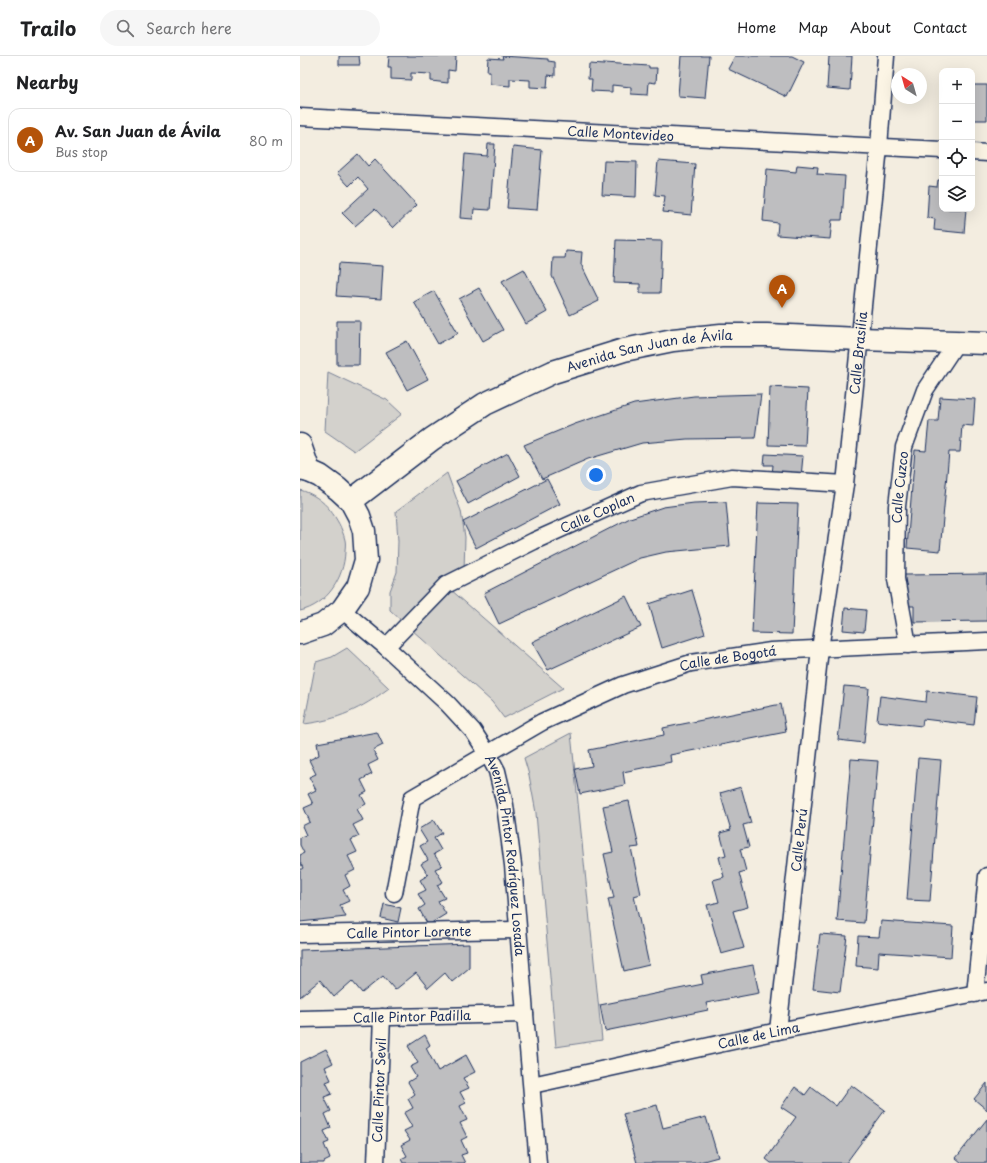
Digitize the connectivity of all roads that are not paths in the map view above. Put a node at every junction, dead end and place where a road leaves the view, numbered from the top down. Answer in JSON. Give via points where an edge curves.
{"nodes":[{"id":1,"x":886,"y":56,"type":"edge"},
{"id":2,"x":300,"y":117,"type":"edge"},
{"id":3,"x":879,"y":147,"type":"junction"},
{"id":4,"x":939,"y":150,"type":"edge"},
{"id":5,"x":975,"y":152,"type":"edge"},
{"id":6,"x":987,"y":153,"type":"edge"},
{"id":7,"x":860,"y":339,"type":"junction"},
{"id":8,"x":957,"y":342,"type":"junction"},
{"id":9,"x":987,"y":343,"type":"edge"},
{"id":10,"x":300,"y":445,"type":"edge"},
{"id":11,"x":305,"y":470,"type":"edge"},
{"id":12,"x":845,"y":484,"type":"junction"},
{"id":13,"x":351,"y":501,"type":"junction"},
{"id":14,"x":342,"y":610,"type":"junction"},
{"id":15,"x":301,"y":635,"type":"edge"},
{"id":16,"x":987,"y":641,"type":"edge"},
{"id":17,"x":908,"y":644,"type":"junction"},
{"id":18,"x":386,"y":647,"type":"junction"},
{"id":19,"x":820,"y":649,"type":"junction"},
{"id":20,"x":488,"y":754,"type":"junction"},
{"id":21,"x":987,"y":876,"type":"edge"},
{"id":22,"x":394,"y":893,"type":"dead end"},
{"id":23,"x":518,"y":930,"type":"junction"},
{"id":24,"x":300,"y":934,"type":"edge"},
{"id":25,"x":981,"y":993,"type":"edge"},
{"id":26,"x":524,"y":1014,"type":"junction"},
{"id":27,"x":382,"y":1017,"type":"junction"},
{"id":28,"x":300,"y":1019,"type":"edge"},
{"id":29,"x":778,"y":1031,"type":"junction"},
{"id":30,"x":532,"y":1086,"type":"junction"},
{"id":31,"x":376,"y":1163,"type":"edge"},
{"id":32,"x":538,"y":1163,"type":"edge"}],
"edges":[{"from":1,"to":3,"type":"street","name":"Calle Brasilia"},
{"from":2,"to":3,"type":"street","name":"Calle Montevideo"},
{"from":3,"to":4,"type":"street","name":"Calle Montevideo"},
{"from":3,"to":7,"type":"street","name":"Calle Brasilia"},
{"from":5,"to":6,"type":"street"},
{"from":7,"to":8,"type":"street","name":"Avenida San Juan de Ávila"},
{"from":7,"to":12,"type":"street","name":"Calle Brasilia"},
{"from":7,"to":13,"type":"street","name":"Avenida San Juan de Ávila","via":[[721,335],[673,340],[624,350],[553,372],[485,404],[432,439]]},
{"from":8,"to":9,"type":"street","name":"Avenida San Juan de Ávila"},
{"from":8,"to":17,"type":"street","name":"Calle Cuzco","via":[[925,390],[904,447],[897,506],[896,579]]},
{"from":10,"to":11,"type":"street"},
{"from":11,"to":13,"type":"street","via":[[320,476]]},
{"from":12,"to":18,"type":"street","name":"Calle Coplan","via":[[732,477],[641,493],[534,541],[446,585]]},
{"from":12,"to":19,"type":"street","name":"Calle Brasilia"},
{"from":13,"to":14,"type":"street","via":[[364,531],[366,560],[358,587]]},
{"from":14,"to":15,"type":"street","via":[[323,625]]},
{"from":14,"to":18,"type":"street","name":"Avenida Pintor Rodríguez Losada"},
{"from":16,"to":17,"type":"street","name":"Calle de Bogotá"},
{"from":17,"to":19,"type":"street","name":"Calle de Bogotá"},
{"from":18,"to":20,"type":"street","name":"Avenida Pintor Rodríguez Losada","via":[[448,704],[473,731]]},
{"from":19,"to":20,"type":"street","name":"Calle de Bogotá","via":[[771,651],[691,662],[623,685],[542,722]]},
{"from":19,"to":29,"type":"street","name":"Calle Perú"},
{"from":20,"to":22,"type":"street","name":"Calle de Bogotá","via":[[412,798]]},
{"from":20,"to":23,"type":"street","name":"Avenida Pintor Rodríguez Losada","via":[[497,771],[505,805]]},
{"from":21,"to":25,"type":"street"},
{"from":23,"to":24,"type":"street","name":"Calle Pintor Lorente"},
{"from":23,"to":26,"type":"street","name":"Avenida Pintor Rodríguez Losada"},
{"from":25,"to":29,"type":"street","name":"Calle de Lima"},
{"from":26,"to":27,"type":"street","name":"Calle Pintor Padilla"},
{"from":26,"to":30,"type":"street","name":"Avenida Pintor Rodríguez Losada"},
{"from":27,"to":28,"type":"street","name":"Calle Pintor Padilla"},
{"from":27,"to":31,"type":"street","name":"Calle Pintor Sevil"},
{"from":29,"to":30,"type":"street","name":"Calle de Lima"},
{"from":30,"to":32,"type":"street","name":"Avenida Pintor Rodríguez Losada"}]}
